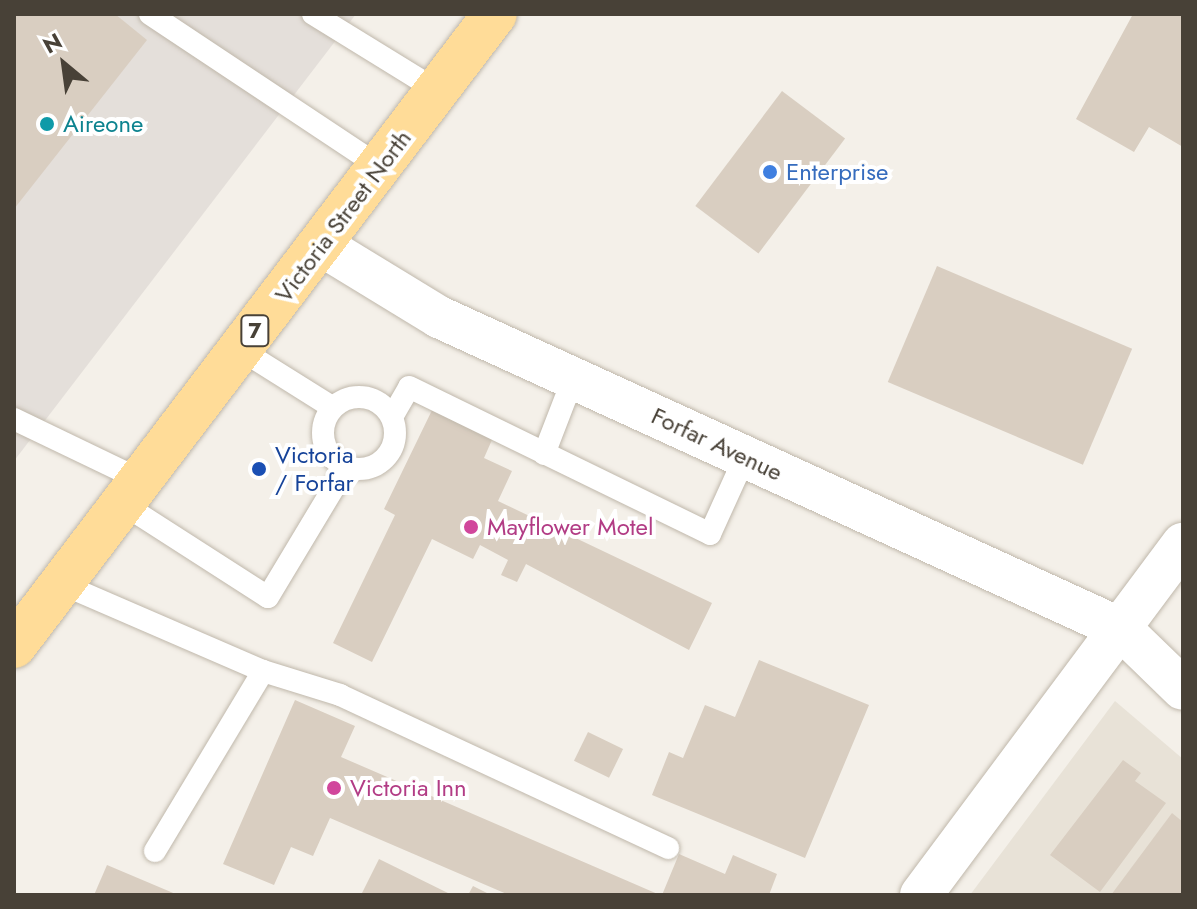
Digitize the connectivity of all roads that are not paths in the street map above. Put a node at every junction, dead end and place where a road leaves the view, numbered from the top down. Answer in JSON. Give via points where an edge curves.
{"nodes":[{"id":1,"x":150,"y":14,"type":"edge"},
{"id":2,"x":313,"y":14,"type":"edge"},
{"id":3,"x":495,"y":14,"type":"edge"},
{"id":4,"x":438,"y":91,"type":"junction"},
{"id":5,"x":380,"y":167,"type":"junction"},
{"id":6,"x":321,"y":245,"type":"junction"},
{"id":7,"x":241,"y":350,"type":"junction"},
{"id":8,"x":573,"y":379,"type":"junction"},
{"id":9,"x":332,"y":407,"type":"junction"},
{"id":10,"x":392,"y":417,"type":"junction"},
{"id":11,"x":14,"y":419,"type":"edge"},
{"id":12,"x":544,"y":454,"type":"junction"},
{"id":13,"x":745,"y":457,"type":"junction"},
{"id":14,"x":346,"y":467,"type":"junction"},
{"id":15,"x":132,"y":492,"type":"junction"},
{"id":16,"x":1183,"y":544,"type":"edge"},
{"id":17,"x":62,"y":584,"type":"junction"},
{"id":18,"x":1121,"y":629,"type":"junction"},
{"id":19,"x":14,"y":646,"type":"edge"},
{"id":20,"x":263,"y":671,"type":"junction"},
{"id":21,"x":1183,"y":689,"type":"edge"},
{"id":22,"x":668,"y":848,"type":"dead end"},
{"id":23,"x":155,"y":851,"type":"dead end"},
{"id":24,"x":921,"y":895,"type":"edge"}],
"edges":[{"from":1,"to":5,"type":"lane"},
{"from":2,"to":4,"type":"lane"},
{"from":3,"to":4,"type":"main road","name":"Victoria Street North","number":"7"},
{"from":4,"to":5,"type":"main road","name":"Victoria Street North","number":"7"},
{"from":5,"to":6,"type":"main road","name":"Victoria Street North","number":"7"},
{"from":6,"to":7,"type":"main road","name":"Victoria Street North","number":"7"},
{"from":6,"to":8,"type":"street","name":"Forfar Avenue","via":[[439,317]]},
{"from":7,"to":9,"type":"lane"},
{"from":7,"to":15,"type":"main road","name":"Victoria Street North","number":"7"},
{"from":8,"to":12,"type":"lane"},
{"from":8,"to":13,"type":"street","name":"Forfar Avenue"},
{"from":9,"to":10,"type":"lane","via":[[365,397]]},
{"from":9,"to":14,"type":"lane","via":[[323,441]]},
{"from":10,"to":12,"type":"lane","via":[[409,387]]},
{"from":10,"to":14,"type":"lane","via":[[394,440],[382,461]]},
{"from":11,"to":15,"type":"lane"},
{"from":12,"to":13,"type":"lane","via":[[710,534]]},
{"from":13,"to":18,"type":"street","name":"Forfar Avenue"},
{"from":14,"to":15,"type":"lane","via":[[268,597]]},
{"from":15,"to":17,"type":"main road","name":"Victoria Street North","number":"7"},
{"from":16,"to":18,"type":"street"},
{"from":17,"to":19,"type":"main road","name":"Victoria Street North","number":"7"},
{"from":17,"to":20,"type":"lane"},
{"from":18,"to":21,"type":"street","name":"Forfar Avenue"},
{"from":18,"to":24,"type":"street"},
{"from":20,"to":22,"type":"lane","via":[[340,695]]},
{"from":20,"to":23,"type":"lane"}]}
